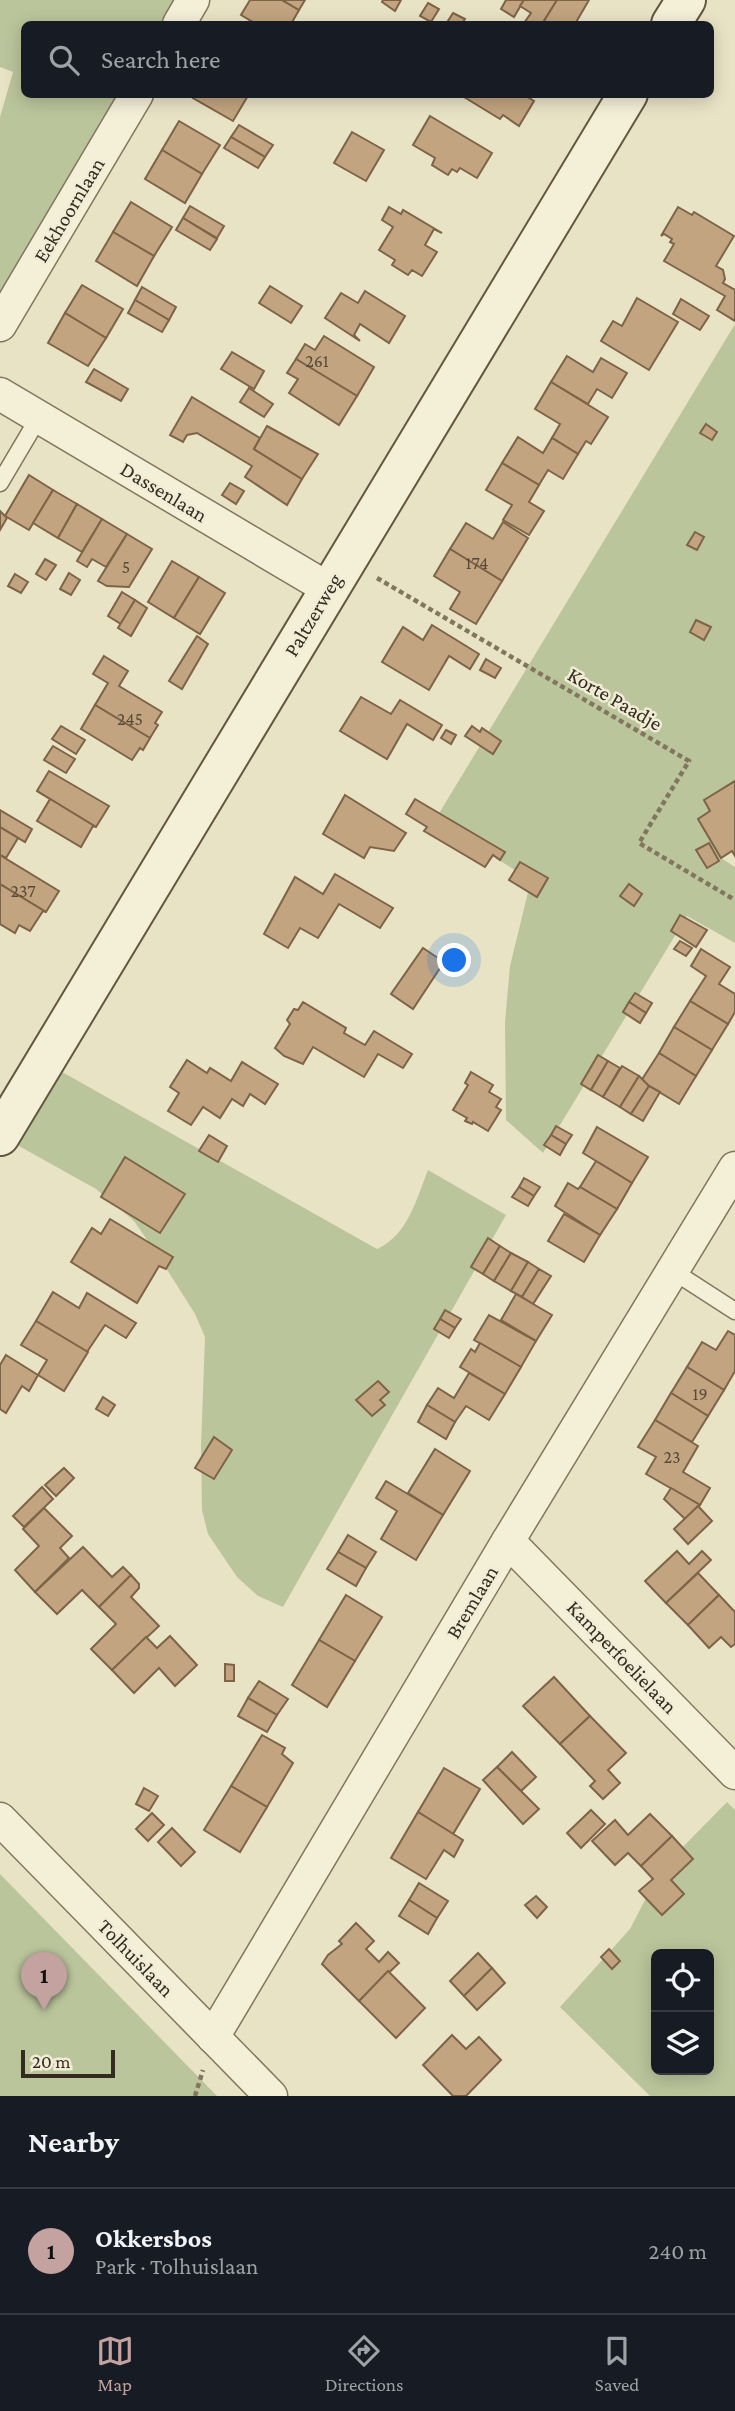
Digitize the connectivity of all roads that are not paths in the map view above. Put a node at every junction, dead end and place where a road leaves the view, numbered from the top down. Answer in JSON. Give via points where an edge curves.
{"nodes":[{"id":1,"x":193,"y":0,"type":"edge"},
{"id":2,"x":686,"y":0,"type":"edge"},
{"id":3,"x":181,"y":21,"type":"edge"},
{"id":4,"x":673,"y":21,"type":"edge"},
{"id":5,"x":136,"y":98,"type":"edge"},
{"id":6,"x":626,"y":98,"type":"edge"},
{"id":7,"x":0,"y":325,"type":"edge"},
{"id":8,"x":0,"y":394,"type":"edge"},
{"id":9,"x":39,"y":417,"type":"junction"},
{"id":10,"x":0,"y":482,"type":"edge"},
{"id":11,"x":337,"y":574,"type":"junction"},
{"id":12,"x":0,"y":1136,"type":"edge"},
{"id":13,"x":735,"y":1168,"type":"edge"},
{"id":14,"x":673,"y":1271,"type":"junction"},
{"id":15,"x":735,"y":1311,"type":"edge"},
{"id":16,"x":508,"y":1541,"type":"junction"},
{"id":17,"x":735,"y":1773,"type":"edge"},
{"id":18,"x":0,"y":1819,"type":"edge"},
{"id":19,"x":214,"y":2037,"type":"junction"},
{"id":20,"x":271,"y":2096,"type":"edge"}],
"edges":[{"from":1,"to":3,"type":"street"},
{"from":2,"to":4,"type":"street"},
{"from":5,"to":7,"type":"street","name":"Eekhoornlaan"},
{"from":6,"to":11,"type":"street","name":"Paltzerweg"},
{"from":8,"to":9,"type":"street","name":"Dassenlaan"},
{"from":9,"to":10,"type":"lane"},
{"from":9,"to":11,"type":"street","name":"Dassenlaan"},
{"from":11,"to":12,"type":"street","name":"Paltzerweg"},
{"from":13,"to":14,"type":"street","name":"Bremlaan"},
{"from":14,"to":15,"type":"lane"},
{"from":14,"to":16,"type":"street","name":"Bremlaan"},
{"from":16,"to":17,"type":"street","name":"Kamperfoelielaan"},
{"from":16,"to":19,"type":"street","name":"Bremlaan"},
{"from":18,"to":19,"type":"street","name":"Tolhuislaan"},
{"from":19,"to":20,"type":"street","name":"Tolhuislaan"}]}
